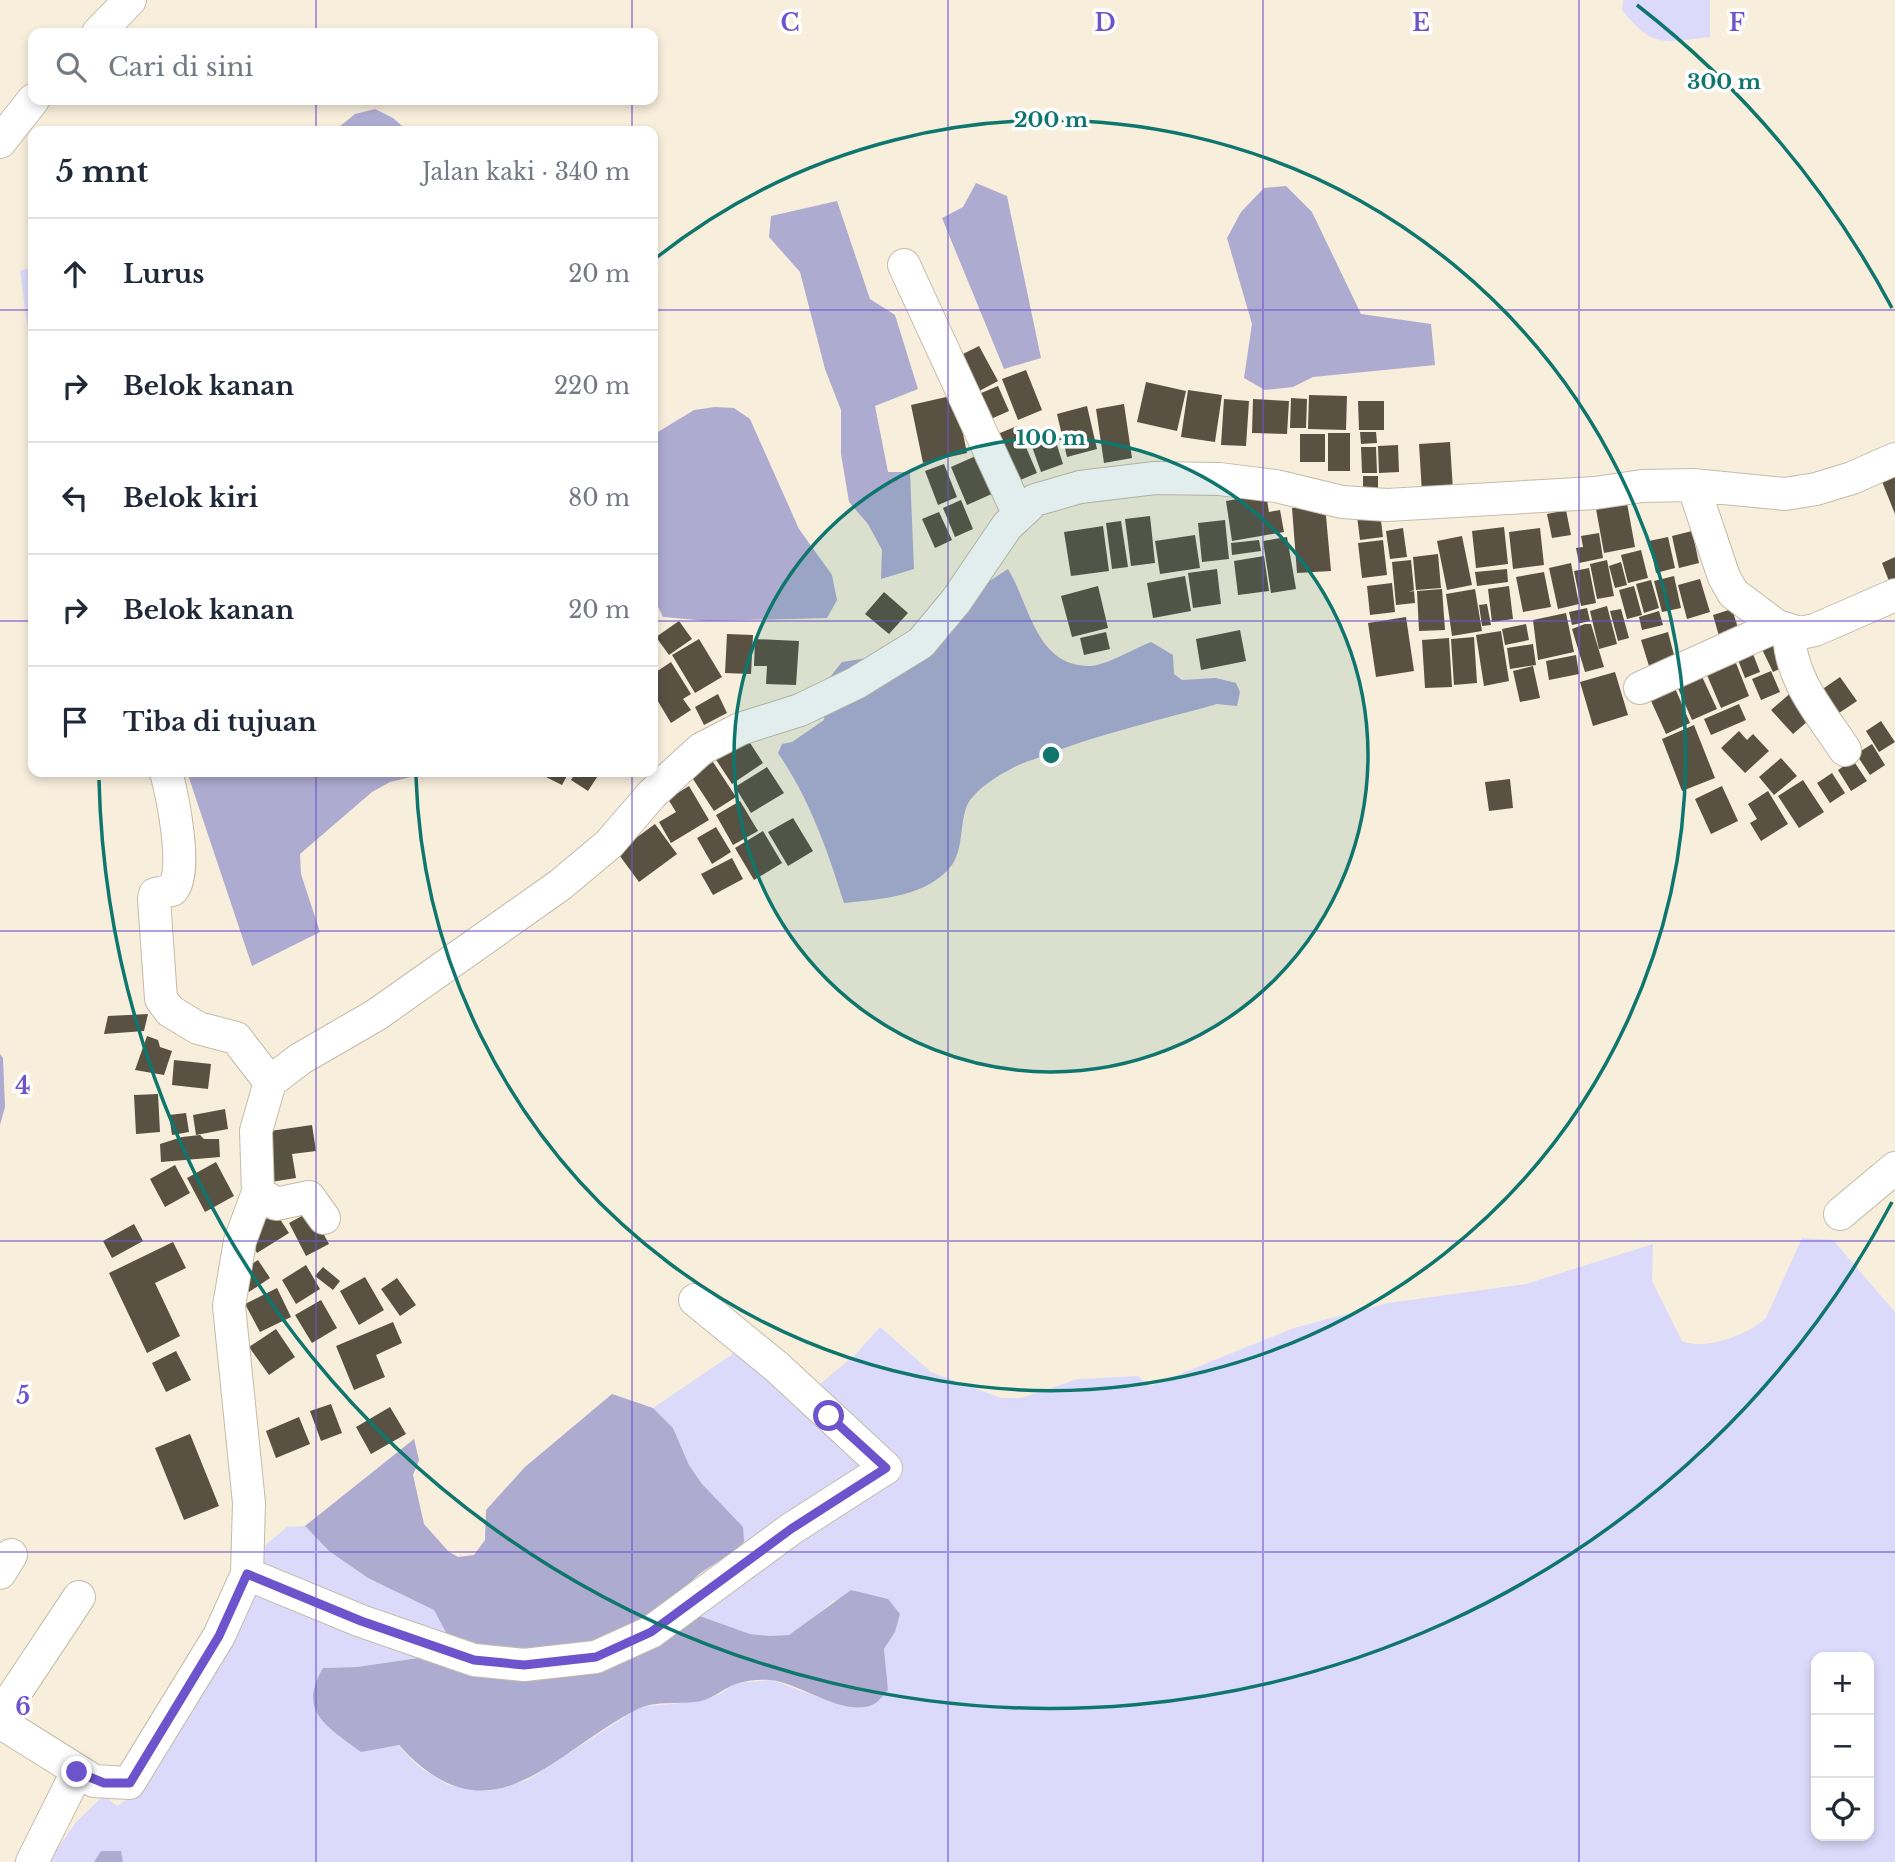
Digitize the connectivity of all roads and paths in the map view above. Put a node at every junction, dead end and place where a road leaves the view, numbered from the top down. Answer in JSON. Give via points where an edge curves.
{"nodes":[{"id":1,"x":130,"y":0,"type":"edge"},
{"id":2,"x":103,"y":28,"type":"edge"},
{"id":3,"x":29,"y":105,"type":"edge"},
{"id":4,"x":0,"y":142,"type":"edge"},
{"id":5,"x":904,"y":265,"type":"dead end"},
{"id":6,"x":1895,"y":458,"type":"edge"},
{"id":7,"x":1693,"y":485,"type":"junction"},
{"id":8,"x":1019,"y":515,"type":"junction"},
{"id":9,"x":1895,"y":596,"type":"edge"},
{"id":10,"x":1783,"y":628,"type":"junction"},
{"id":11,"x":1640,"y":688,"type":"dead end"},
{"id":12,"x":1845,"y":750,"type":"dead end"},
{"id":13,"x":167,"y":777,"type":"edge"},
{"id":14,"x":270,"y":1082,"type":"junction"},
{"id":15,"x":1895,"y":1168,"type":"edge"},
{"id":16,"x":258,"y":1192,"type":"junction"},
{"id":17,"x":1840,"y":1214,"type":"dead end"},
{"id":18,"x":324,"y":1218,"type":"dead end"},
{"id":19,"x":695,"y":1300,"type":"dead end"},
{"id":20,"x":247,"y":1574,"type":"junction"},
{"id":21,"x":79,"y":1597,"type":"dead end"},
{"id":22,"x":0,"y":1716,"type":"edge"},
{"id":23,"x":0,"y":1722,"type":"edge"},
{"id":24,"x":77,"y":1772,"type":"junction"},
{"id":25,"x":32,"y":1862,"type":"edge"}],
"edges":[{"from":1,"to":2,"type":"street"},
{"from":3,"to":4,"type":"street"},
{"from":5,"to":8,"type":"street"},
{"from":6,"to":7,"type":"street","via":[[1852,478],[1785,494]]},
{"from":7,"to":8,"type":"street","via":[[1387,505],[1342,502],[1276,486],[1219,479],[1155,478],[1080,487],[1035,500]]},
{"from":7,"to":10,"type":"street","via":[[1733,593]]},
{"from":8,"to":14,"type":"street","via":[[921,643],[856,683],[800,710],[740,729],[701,749],[652,794],[609,844],[560,885],[376,1015]]},
{"from":9,"to":10,"type":"street","via":[[1815,630],[1800,633]]},
{"from":10,"to":11,"type":"street"},
{"from":10,"to":12,"type":"street","via":[[1801,685]]},
{"from":13,"to":14,"type":"street","via":[[177,823],[178,881],[172,890],[155,894],[154,899],[162,999],[170,1011],[198,1028],[236,1038]]},
{"from":14,"to":16,"type":"street","via":[[256,1131]]},
{"from":15,"to":17,"type":"street"},
{"from":16,"to":18,"type":"street","via":[[276,1203],[309,1197]]},
{"from":16,"to":20,"type":"street","via":[[240,1241],[229,1307],[249,1503]]},
{"from":19,"to":20,"type":"street","via":[[777,1367],[886,1468],[791,1529],[651,1632],[596,1657],[524,1665],[474,1660],[361,1621]]},
{"from":20,"to":24,"type":"street","via":[[219,1636],[130,1783],[104,1783]]},
{"from":21,"to":22,"type":"street"},
{"from":23,"to":24,"type":"street"},
{"from":24,"to":25,"type":"street"}]}
